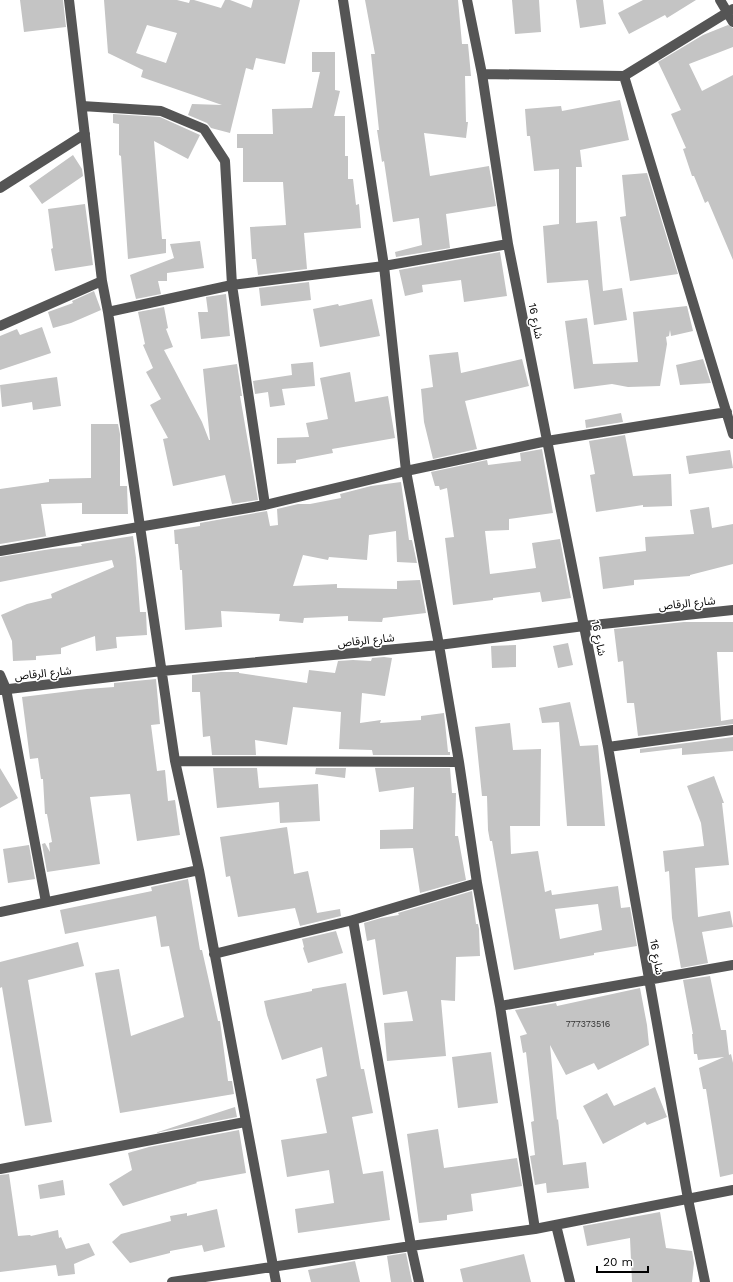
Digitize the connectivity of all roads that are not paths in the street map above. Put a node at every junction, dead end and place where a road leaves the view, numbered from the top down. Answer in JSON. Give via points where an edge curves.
{"nodes":[{"id":1,"x":69,"y":0,"type":"edge"},
{"id":2,"x":343,"y":0,"type":"edge"},
{"id":3,"x":467,"y":0,"type":"edge"},
{"id":4,"x":720,"y":0,"type":"edge"},
{"id":5,"x":730,"y":10,"type":"edge"},
{"id":6,"x":733,"y":22,"type":"edge"},
{"id":7,"x":482,"y":74,"type":"junction"},
{"id":8,"x":624,"y":76,"type":"junction"},
{"id":9,"x":82,"y":106,"type":"junction"},
{"id":10,"x":85,"y":134,"type":"junction"},
{"id":11,"x":0,"y":188,"type":"edge"},
{"id":12,"x":508,"y":244,"type":"junction"},
{"id":13,"x":384,"y":266,"type":"junction"},
{"id":14,"x":102,"y":281,"type":"junction"},
{"id":15,"x":232,"y":285,"type":"junction"},
{"id":16,"x":108,"y":312,"type":"junction"},
{"id":17,"x":0,"y":326,"type":"edge"},
{"id":18,"x":727,"y":412,"type":"junction"},
{"id":19,"x":733,"y":434,"type":"edge"},
{"id":20,"x":547,"y":441,"type":"junction"},
{"id":21,"x":406,"y":471,"type":"junction"},
{"id":22,"x":265,"y":504,"type":"junction"},
{"id":23,"x":140,"y":527,"type":"junction"},
{"id":24,"x":0,"y":551,"type":"edge"},
{"id":25,"x":733,"y":610,"type":"edge"},
{"id":26,"x":584,"y":626,"type":"junction"},
{"id":27,"x":439,"y":645,"type":"junction"},
{"id":28,"x":162,"y":671,"type":"junction"},
{"id":29,"x":0,"y":675,"type":"edge"},
{"id":30,"x":3,"y":689,"type":"edge"},
{"id":31,"x":733,"y":730,"type":"edge"},
{"id":32,"x":608,"y":747,"type":"junction"},
{"id":33,"x":175,"y":761,"type":"junction"},
{"id":34,"x":459,"y":762,"type":"junction"},
{"id":35,"x":199,"y":870,"type":"junction"},
{"id":36,"x":477,"y":883,"type":"junction"},
{"id":37,"x":46,"y":902,"type":"junction"},
{"id":38,"x":0,"y":912,"type":"edge"},
{"id":39,"x":353,"y":920,"type":"junction"},
{"id":40,"x":214,"y":954,"type":"junction"},
{"id":41,"x":733,"y":965,"type":"edge"},
{"id":42,"x":648,"y":980,"type":"junction"},
{"id":43,"x":500,"y":1006,"type":"junction"},
{"id":44,"x":245,"y":1122,"type":"junction"},
{"id":45,"x":0,"y":1169,"type":"edge"},
{"id":46,"x":733,"y":1190,"type":"edge"},
{"id":47,"x":688,"y":1199,"type":"junction"},
{"id":48,"x":556,"y":1225,"type":"junction"},
{"id":49,"x":535,"y":1229,"type":"junction"},
{"id":50,"x":411,"y":1246,"type":"junction"},
{"id":51,"x":273,"y":1266,"type":"junction"},
{"id":52,"x":172,"y":1282,"type":"edge"},
{"id":53,"x":276,"y":1282,"type":"edge"},
{"id":54,"x":419,"y":1282,"type":"edge"},
{"id":55,"x":570,"y":1282,"type":"edge"},
{"id":56,"x":705,"y":1282,"type":"edge"}],
"edges":[{"from":1,"to":9,"type":"street"},
{"from":2,"to":13,"type":"street"},
{"from":3,"to":7,"type":"street","name":"شارع 16"},
{"from":4,"to":5,"type":"street"},
{"from":5,"to":6,"type":"street"},
{"from":5,"to":8,"type":"street"},
{"from":7,"to":8,"type":"street"},
{"from":7,"to":12,"type":"street","name":"شارع 16"},
{"from":8,"to":18,"type":"street"},
{"from":9,"to":10,"type":"street"},
{"from":9,"to":15,"type":"street","via":[[161,110],[204,129],[225,161]]},
{"from":10,"to":11,"type":"street"},
{"from":10,"to":14,"type":"street"},
{"from":12,"to":13,"type":"street"},
{"from":12,"to":20,"type":"street","name":"شارع 16"},
{"from":13,"to":15,"type":"street"},
{"from":13,"to":21,"type":"street"},
{"from":14,"to":16,"type":"street"},
{"from":14,"to":17,"type":"street"},
{"from":15,"to":16,"type":"street"},
{"from":15,"to":22,"type":"street"},
{"from":16,"to":23,"type":"street"},
{"from":18,"to":19,"type":"street"},
{"from":18,"to":20,"type":"street"},
{"from":20,"to":21,"type":"street"},
{"from":20,"to":26,"type":"street","name":"شارع 16"},
{"from":21,"to":22,"type":"street"},
{"from":21,"to":27,"type":"street"},
{"from":22,"to":23,"type":"street"},
{"from":23,"to":24,"type":"street"},
{"from":23,"to":28,"type":"street"},
{"from":25,"to":26,"type":"street","name":"شارع الرقاص"},
{"from":26,"to":27,"type":"street","name":"شارع الرقاص"},
{"from":26,"to":32,"type":"street","name":"شارع 16"},
{"from":27,"to":28,"type":"street","name":"شارع الرقاص"},
{"from":27,"to":34,"type":"street"},
{"from":28,"to":30,"type":"street","name":"شارع الرقاص"},
{"from":28,"to":33,"type":"street"},
{"from":29,"to":30,"type":"street"},
{"from":30,"to":37,"type":"street"},
{"from":31,"to":32,"type":"street"},
{"from":32,"to":42,"type":"street","name":"شارع 16"},
{"from":33,"to":34,"type":"street"},
{"from":33,"to":35,"type":"street"},
{"from":34,"to":36,"type":"street"},
{"from":35,"to":37,"type":"street"},
{"from":35,"to":40,"type":"street"},
{"from":36,"to":39,"type":"street"},
{"from":36,"to":43,"type":"street"},
{"from":37,"to":38,"type":"street"},
{"from":39,"to":40,"type":"street"},
{"from":39,"to":50,"type":"street"},
{"from":40,"to":44,"type":"street"},
{"from":41,"to":42,"type":"street"},
{"from":42,"to":43,"type":"street"},
{"from":42,"to":47,"type":"street","name":"شارع 16"},
{"from":43,"to":49,"type":"street"},
{"from":44,"to":45,"type":"street"},
{"from":44,"to":51,"type":"street"},
{"from":46,"to":47,"type":"street"},
{"from":47,"to":48,"type":"street"},
{"from":47,"to":56,"type":"street","name":"شارع 16"},
{"from":48,"to":49,"type":"street"},
{"from":48,"to":55,"type":"street"},
{"from":49,"to":50,"type":"street"},
{"from":50,"to":51,"type":"street"},
{"from":50,"to":54,"type":"street"},
{"from":51,"to":52,"type":"street"},
{"from":51,"to":53,"type":"street"}]}
